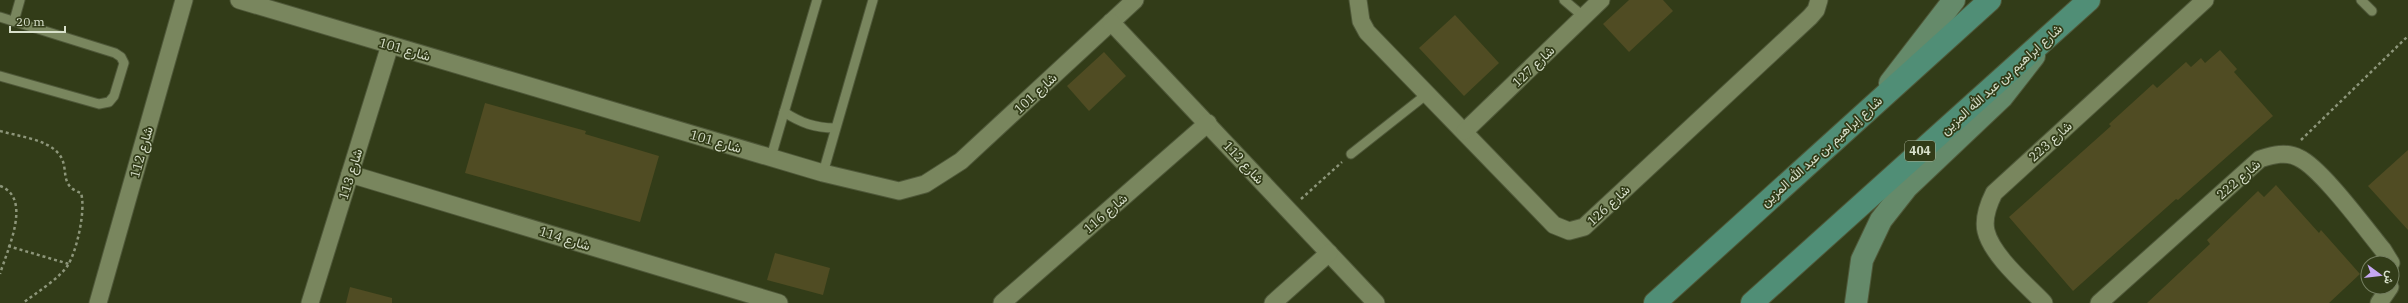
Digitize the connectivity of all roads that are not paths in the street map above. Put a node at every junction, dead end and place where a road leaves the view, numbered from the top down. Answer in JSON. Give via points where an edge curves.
{"nodes":[{"id":1,"x":20,"y":0,"type":"edge"},
{"id":2,"x":184,"y":0,"type":"edge"},
{"id":3,"x":239,"y":0,"type":"edge"},
{"id":4,"x":817,"y":0,"type":"edge"},
{"id":5,"x":873,"y":0,"type":"edge"},
{"id":6,"x":1135,"y":0,"type":"edge"},
{"id":7,"x":1358,"y":0,"type":"edge"},
{"id":8,"x":1564,"y":0,"type":"edge"},
{"id":9,"x":1601,"y":0,"type":"edge"},
{"id":10,"x":1820,"y":0,"type":"edge"},
{"id":11,"x":1954,"y":0,"type":"edge"},
{"id":12,"x":1990,"y":0,"type":"edge"},
{"id":13,"x":2089,"y":0,"type":"edge"},
{"id":14,"x":2205,"y":0,"type":"edge"},
{"id":15,"x":2361,"y":0,"type":"edge"},
{"id":16,"x":2372,"y":11,"type":"dead end"},
{"id":17,"x":0,"y":17,"type":"edge"},
{"id":18,"x":1584,"y":17,"type":"junction"},
{"id":19,"x":14,"y":22,"type":"junction"},
{"id":20,"x":1111,"y":22,"type":"junction"},
{"id":21,"x":2044,"y":39,"type":"junction"},
{"id":22,"x":390,"y":45,"type":"junction"},
{"id":23,"x":0,"y":76,"type":"edge"},
{"id":24,"x":1427,"y":94,"type":"junction"},
{"id":25,"x":1876,"y":101,"type":"junction"},
{"id":26,"x":784,"y":112,"type":"junction"},
{"id":27,"x":1208,"y":123,"type":"junction"},
{"id":28,"x":836,"y":128,"type":"junction"},
{"id":29,"x":1465,"y":131,"type":"junction"},
{"id":30,"x":1351,"y":154,"type":"road end"},
{"id":31,"x":771,"y":157,"type":"junction"},
{"id":32,"x":822,"y":173,"type":"junction"},
{"id":33,"x":350,"y":174,"type":"junction"},
{"id":34,"x":1329,"y":253,"type":"junction"},
{"id":35,"x":2386,"y":255,"type":"edge"},
{"id":36,"x":98,"y":303,"type":"edge"},
{"id":37,"x":310,"y":303,"type":"edge"},
{"id":38,"x":779,"y":303,"type":"edge"},
{"id":39,"x":1002,"y":303,"type":"edge"},
{"id":40,"x":1273,"y":303,"type":"edge"},
{"id":41,"x":1376,"y":303,"type":"edge"},
{"id":42,"x":1655,"y":303,"type":"edge"},
{"id":43,"x":1752,"y":303,"type":"edge"},
{"id":44,"x":1856,"y":303,"type":"edge"},
{"id":45,"x":2044,"y":303,"type":"edge"},
{"id":46,"x":2099,"y":303,"type":"edge"}],
"edges":[{"from":1,"to":19,"type":"lane"},
{"from":2,"to":36,"type":"street","name":"شارع 112"},
{"from":3,"to":22,"type":"street","name":"شارع 101"},
{"from":4,"to":26,"type":"lane"},
{"from":5,"to":28,"type":"lane"},
{"from":6,"to":20,"type":"street","name":"شارع 101"},
{"from":7,"to":24,"type":"street","name":"شارع 126","via":[[1360,21],[1367,32]]},
{"from":8,"to":18,"type":"lane"},
{"from":9,"to":18,"type":"street","name":"شارع 127"},
{"from":10,"to":29,"type":"street","name":"شارع 126","via":[[1810,17],[1584,227],[1577,230],[1569,231],[1554,225]]},
{"from":11,"to":25,"type":"street"},
{"from":12,"to":25,"type":"main road","name":"شارع إبراهيم بن عبد الله المزين"},
{"from":13,"to":21,"type":"main road","name":"شارع ابراهيم بن عبد الله المزين","number":"404"},
{"from":14,"to":45,"type":"street","name":"شارع 223","via":[[1994,193],[1985,218],[1991,244]]},
{"from":15,"to":16,"type":"lane"},
{"from":17,"to":19,"type":"lane"},
{"from":18,"to":29,"type":"street","name":"شارع 127"},
{"from":19,"to":23,"type":"lane","via":[[115,53],[124,63],[114,96],[109,102],[99,104]]},
{"from":20,"to":27,"type":"street","name":"شارع 112"},
{"from":20,"to":32,"type":"street","name":"شارع 101","via":[[961,161],[925,184],[899,191]]},
{"from":21,"to":43,"type":"main road","name":"شارع ابراهيم بن عبد الله المزين","number":"404"},
{"from":21,"to":44,"type":"street","via":[[2017,80],[1908,187],[1881,220],[1862,260]]},
{"from":22,"to":31,"type":"street","name":"شارع 101"},
{"from":22,"to":33,"type":"street","name":"شارع 113"},
{"from":24,"to":29,"type":"street","name":"شارع 126"},
{"from":24,"to":30,"type":"lane"},
{"from":25,"to":42,"type":"main road","name":"شارع إبراهيم بن عبد الله المزين"},
{"from":26,"to":28,"type":"lane","via":[[799,122],[818,128]]},
{"from":26,"to":31,"type":"lane"},
{"from":27,"to":34,"type":"street","name":"شارع 112"},
{"from":27,"to":39,"type":"street","name":"شارع 116"},
{"from":28,"to":32,"type":"lane"},
{"from":31,"to":32,"type":"street","name":"شارع 101"},
{"from":33,"to":37,"type":"street","name":"شارع 113"},
{"from":33,"to":38,"type":"street","name":"شارع 114"},
{"from":34,"to":40,"type":"street"},
{"from":34,"to":41,"type":"street","name":"شارع 112"},
{"from":35,"to":46,"type":"street","name":"شارع 222","via":[[2316,171],[2298,157],[2273,154],[2260,159]]}]}
